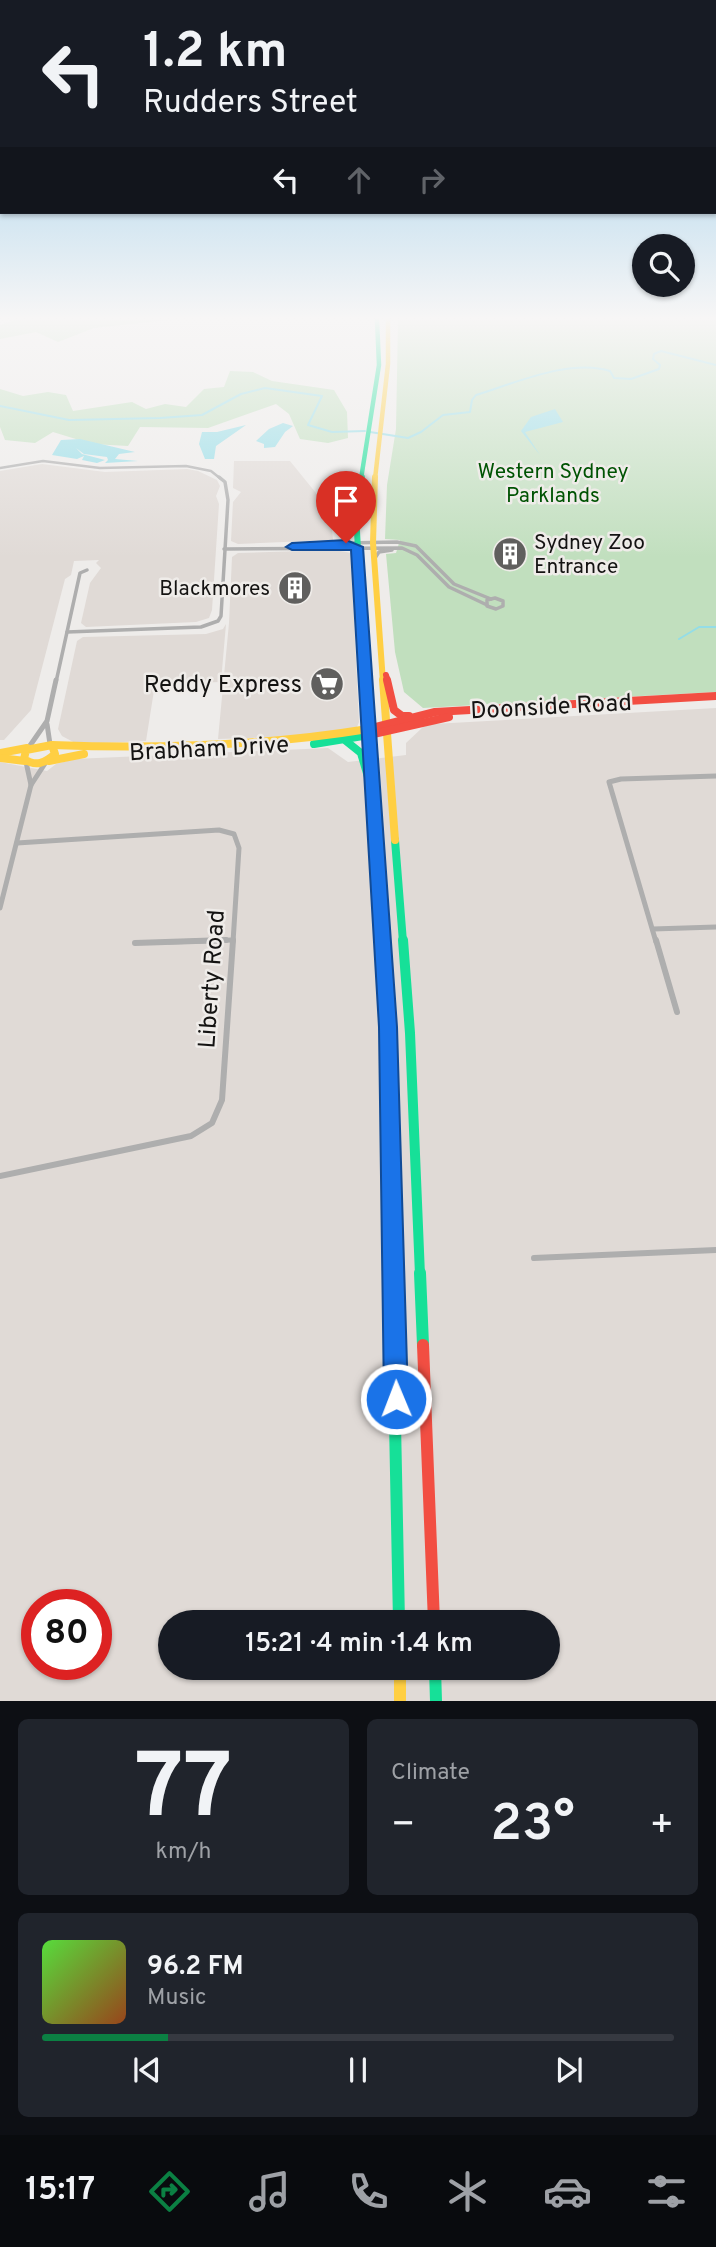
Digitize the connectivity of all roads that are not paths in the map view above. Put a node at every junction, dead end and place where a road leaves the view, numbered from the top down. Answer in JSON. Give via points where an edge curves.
{"nodes":[{"id":1,"x":374,"y":399,"type":"edge"},
{"id":2,"x":384,"y":399,"type":"edge"},
{"id":3,"x":0,"y":468,"type":"edge"},
{"id":4,"x":357,"y":545,"type":"junction"},
{"id":5,"x":374,"y":545,"type":"junction"},
{"id":6,"x":224,"y":549,"type":"junction"},
{"id":7,"x":375,"y":558,"type":"junction"},
{"id":8,"x":428,"y":568,"type":"junction"},
{"id":9,"x":87,"y":570,"type":"dead end"},
{"id":10,"x":491,"y":598,"type":"junction"},
{"id":11,"x":486,"y":605,"type":"junction"},
{"id":12,"x":67,"y":632,"type":"junction"},
{"id":13,"x":383,"y":664,"type":"junction"},
{"id":14,"x":716,"y":696,"type":"edge"},
{"id":15,"x":716,"y":702,"type":"edge"},
{"id":16,"x":414,"y":716,"type":"junction"},
{"id":17,"x":47,"y":721,"type":"junction"},
{"id":18,"x":387,"y":727,"type":"junction"},
{"id":19,"x":368,"y":732,"type":"junction"},
{"id":20,"x":344,"y":741,"type":"junction"},
{"id":21,"x":51,"y":745,"type":"junction"},
{"id":22,"x":28,"y":747,"type":"junction"},
{"id":23,"x":0,"y":755,"type":"edge"},
{"id":24,"x":25,"y":761,"type":"junction"},
{"id":25,"x":48,"y":762,"type":"junction"},
{"id":26,"x":716,"y":776,"type":"edge"},
{"id":27,"x":31,"y":785,"type":"junction"},
{"id":28,"x":372,"y":790,"type":"junction"},
{"id":29,"x":17,"y":843,"type":"junction"},
{"id":30,"x":0,"y":908,"type":"edge"},
{"id":31,"x":716,"y":927,"type":"edge"},
{"id":32,"x":653,"y":929,"type":"junction"},
{"id":33,"x":232,"y":940,"type":"junction"},
{"id":34,"x":135,"y":943,"type":"dead end"},
{"id":35,"x":677,"y":1012,"type":"dead end"},
{"id":36,"x":0,"y":1176,"type":"edge"},
{"id":37,"x":716,"y":1250,"type":"edge"},
{"id":38,"x":534,"y":1258,"type":"dead end"},
{"id":39,"x":399,"y":1610,"type":"edge"},
{"id":40,"x":434,"y":1610,"type":"edge"},
{"id":41,"x":400,"y":1680,"type":"edge"},
{"id":42,"x":435,"y":1680,"type":"edge"},
{"id":43,"x":400,"y":1701,"type":"edge"},
{"id":44,"x":436,"y":1701,"type":"edge"}],
"edges":[{"from":1,"to":4,"type":"main road","via":[[356,513]]},
{"from":2,"to":5,"type":"main road","via":[[375,474]]},
{"from":3,"to":6,"type":"street","via":[[43,461],[100,468],[207,470],[222,478],[227,488]]},
{"from":4,"to":5,"type":"street"},
{"from":4,"to":6,"type":"street"},
{"from":4,"to":19,"type":"main road"},
{"from":5,"to":7,"type":"main road"},
{"from":5,"to":8,"type":"street","via":[[410,550]]},
{"from":5,"to":10,"type":"street","via":[[401,543],[419,548],[454,583]]},
{"from":6,"to":12,"type":"street","via":[[221,615],[214,624]]},
{"from":7,"to":8,"type":"street","via":[[382,552],[400,551],[415,556]]},
{"from":7,"to":13,"type":"main road"},
{"from":8,"to":11,"type":"street","via":[[449,587]]},
{"from":9,"to":12,"type":"street","via":[[80,573]]},
{"from":10,"to":11,"type":"street"},
{"from":10,"to":11,"type":"street","via":[[504,605],[496,609]]},
{"from":12,"to":17,"type":"street"},
{"from":13,"to":16,"type":"main road","via":[[394,710]]},
{"from":13,"to":18,"type":"main road"},
{"from":14,"to":16,"type":"main road","name":"Doonside Road"},
{"from":15,"to":18,"type":"main road","name":"Doonside Road","via":[[453,717]]},
{"from":16,"to":18,"type":"main road","name":"Doonside Road"},
{"from":17,"to":21,"type":"street"},
{"from":17,"to":22,"type":"street"},
{"from":18,"to":19,"type":"main road"},
{"from":18,"to":40,"type":"main road","via":[[410,1033]]},
{"from":19,"to":20,"type":"main road","name":"Brabham Drive"},
{"from":19,"to":21,"type":"main road","name":"Brabham Drive","via":[[312,739],[83,749]]},
{"from":19,"to":28,"type":"main road"},
{"from":20,"to":25,"type":"main road","name":"Brabham Drive","via":[[75,754]]},
{"from":20,"to":28,"type":"main road","via":[[355,743],[362,752]]},
{"from":21,"to":22,"type":"main road"},
{"from":21,"to":25,"type":"main road","via":[[55,752]]},
{"from":22,"to":23,"type":"main road"},
{"from":22,"to":24,"type":"main road"},
{"from":23,"to":24,"type":"main road"},
{"from":24,"to":25,"type":"main road","via":[[35,765]]},
{"from":24,"to":27,"type":"street"},
{"from":25,"to":27,"type":"street"},
{"from":26,"to":32,"type":"street","via":[[609,782]]},
{"from":27,"to":29,"type":"street"},
{"from":28,"to":39,"type":"main road","via":[[388,1027]]},
{"from":29,"to":30,"type":"street"},
{"from":29,"to":33,"type":"street","name":"Liberty Road","via":[[176,831],[234,834],[239,848]]},
{"from":31,"to":32,"type":"street"},
{"from":32,"to":35,"type":"street"},
{"from":33,"to":34,"type":"street"},
{"from":33,"to":36,"type":"street","name":"Liberty Road","via":[[222,1100],[211,1126],[191,1136]]},
{"from":37,"to":38,"type":"street"},
{"from":41,"to":43,"type":"main road"},
{"from":42,"to":44,"type":"main road"}]}
